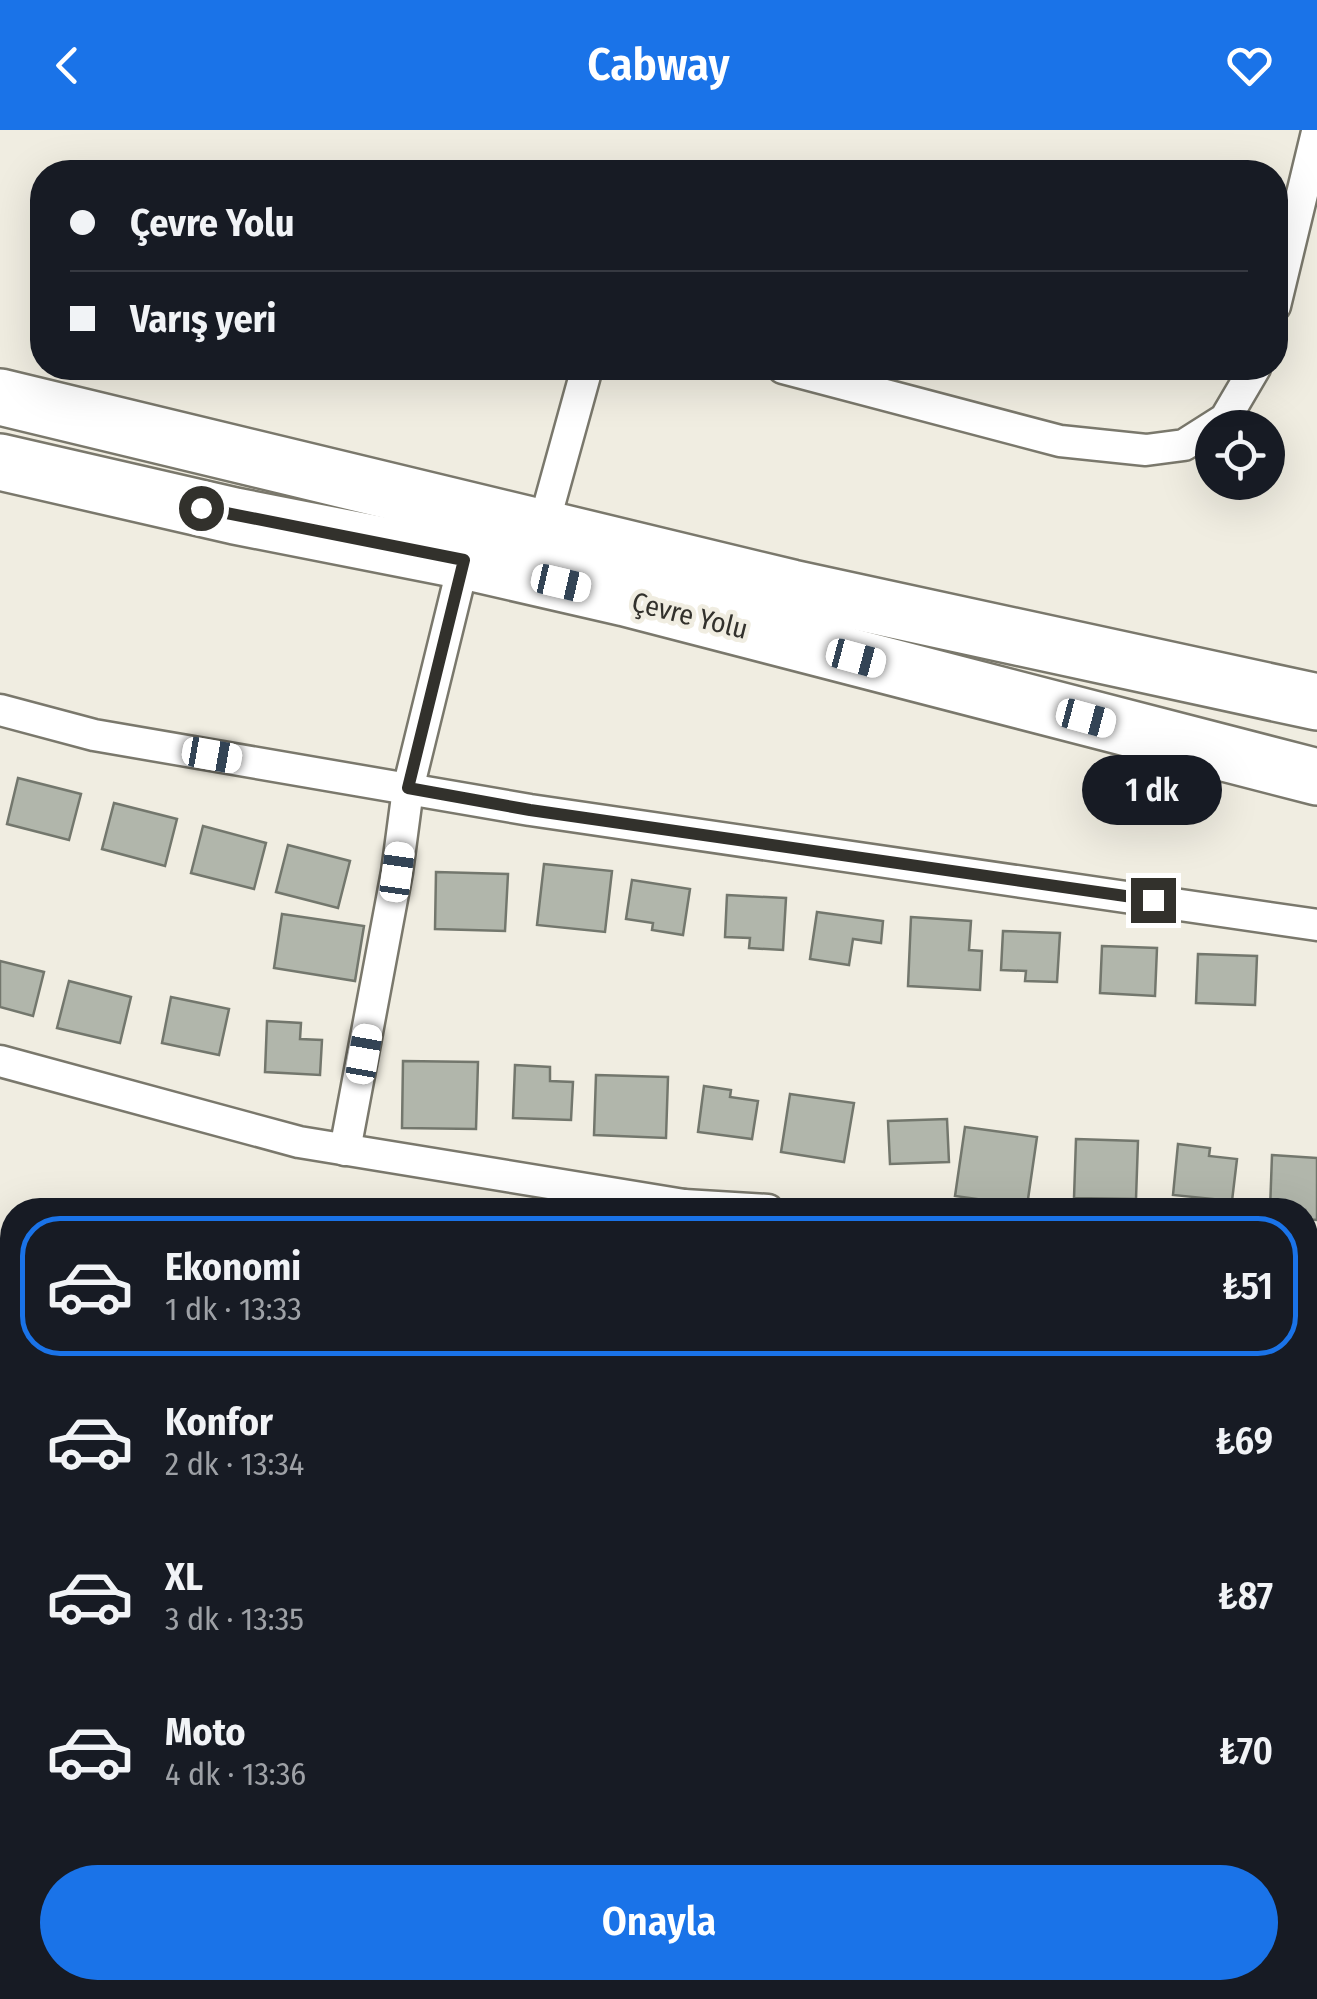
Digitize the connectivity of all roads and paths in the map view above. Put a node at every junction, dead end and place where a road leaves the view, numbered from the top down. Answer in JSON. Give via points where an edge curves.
{"nodes":[{"id":1,"x":1317,"y":132,"type":"edge"},
{"id":2,"x":1288,"y":252,"type":"edge"},
{"id":3,"x":584,"y":380,"type":"edge"},
{"id":4,"x":828,"y":380,"type":"edge"},
{"id":5,"x":1248,"y":380,"type":"edge"},
{"id":6,"x":0,"y":397,"type":"edge"},
{"id":7,"x":0,"y":462,"type":"edge"},
{"id":8,"x":543,"y":526,"type":"junction"},
{"id":9,"x":464,"y":560,"type":"junction"},
{"id":10,"x":1317,"y":702,"type":"edge"},
{"id":11,"x":0,"y":710,"type":"edge"},
{"id":12,"x":1317,"y":778,"type":"edge"},
{"id":13,"x":408,"y":788,"type":"junction"},
{"id":14,"x":1317,"y":925,"type":"edge"},
{"id":15,"x":0,"y":1061,"type":"edge"},
{"id":16,"x":345,"y":1150,"type":"junction"},
{"id":17,"x":633,"y":1198,"type":"edge"}],
"edges":[{"from":1,"to":2,"type":"street"},
{"from":3,"to":8,"type":"street"},
{"from":4,"to":5,"type":"street","via":[[1060,441],[1146,450],[1184,445],[1224,419]]},
{"from":6,"to":8,"type":"highway","name":"Çevre Yolu"},
{"from":7,"to":9,"type":"highway","name":"Çevre Yolu"},
{"from":8,"to":10,"type":"highway","name":"Çevre Yolu","via":[[792,588]]},
{"from":9,"to":12,"type":"highway","name":"Çevre Yolu"},
{"from":9,"to":13,"type":"street"},
{"from":11,"to":13,"type":"street","via":[[94,734]]},
{"from":13,"to":14,"type":"street"},
{"from":13,"to":16,"type":"street"},
{"from":15,"to":16,"type":"street"},
{"from":16,"to":17,"type":"street"}]}
